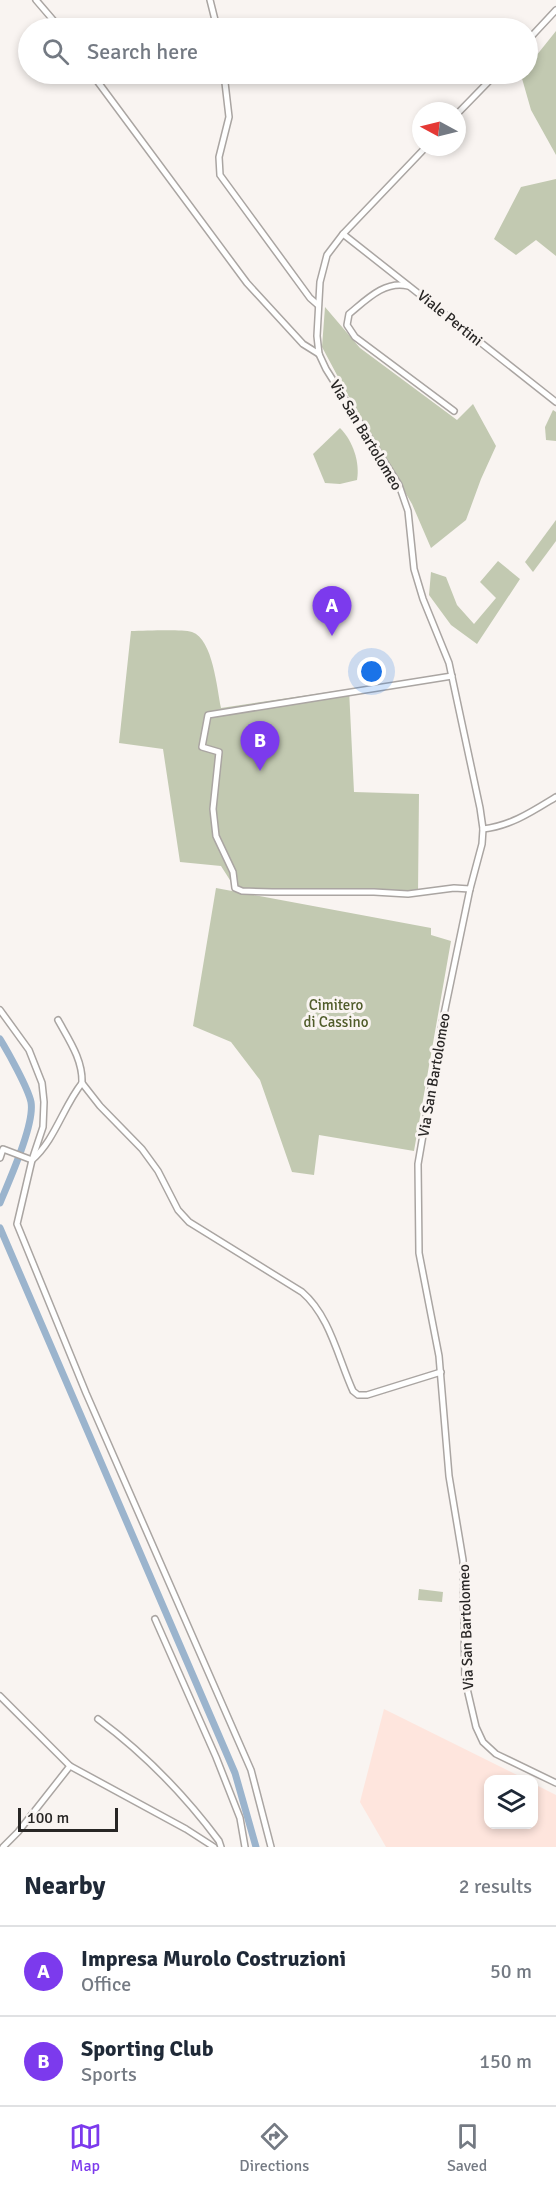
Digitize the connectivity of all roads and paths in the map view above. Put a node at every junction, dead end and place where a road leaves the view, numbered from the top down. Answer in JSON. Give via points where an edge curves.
{"nodes":[{"id":1,"x":36,"y":0,"type":"edge"},
{"id":2,"x":210,"y":0,"type":"edge"},
{"id":3,"x":556,"y":10,"type":"edge"},
{"id":4,"x":51,"y":18,"type":"edge"},
{"id":5,"x":214,"y":18,"type":"edge"},
{"id":6,"x":538,"y":29,"type":"edge"},
{"id":7,"x":99,"y":84,"type":"edge"},
{"id":8,"x":225,"y":84,"type":"edge"},
{"id":9,"x":486,"y":84,"type":"edge"},
{"id":10,"x":466,"y":105,"type":"edge"},
{"id":11,"x":417,"y":156,"type":"edge"},
{"id":12,"x":343,"y":234,"type":"junction"},
{"id":13,"x":412,"y":288,"type":"junction"},
{"id":14,"x":318,"y":305,"type":"junction"},
{"id":15,"x":319,"y":354,"type":"junction"},
{"id":16,"x":556,"y":402,"type":"edge"},
{"id":17,"x":454,"y":411,"type":"dead end"},
{"id":18,"x":452,"y":676,"type":"junction"},
{"id":19,"x":556,"y":797,"type":"edge"},
{"id":20,"x":483,"y":829,"type":"junction"},
{"id":21,"x":470,"y":889,"type":"junction"},
{"id":22,"x":0,"y":1010,"type":"edge"},
{"id":23,"x":58,"y":1020,"type":"dead end"},
{"id":24,"x":82,"y":1083,"type":"junction"},
{"id":25,"x":0,"y":1158,"type":"edge"},
{"id":26,"x":32,"y":1160,"type":"junction"},
{"id":27,"x":441,"y":1372,"type":"junction"},
{"id":28,"x":155,"y":1619,"type":"dead end"},
{"id":29,"x":0,"y":1696,"type":"edge"},
{"id":30,"x":98,"y":1719,"type":"dead end"},
{"id":31,"x":70,"y":1766,"type":"junction"},
{"id":32,"x":556,"y":1784,"type":"edge"},
{"id":33,"x":3,"y":1847,"type":"edge"},
{"id":34,"x":214,"y":1847,"type":"edge"},
{"id":35,"x":220,"y":1847,"type":"edge"},
{"id":36,"x":245,"y":1847,"type":"edge"},
{"id":37,"x":271,"y":1847,"type":"edge"}],
"edges":[{"from":1,"to":4,"type":"street"},
{"from":2,"to":5,"type":"street"},
{"from":3,"to":6,"type":"street"},
{"from":7,"to":15,"type":"street","via":[[247,283],[303,344]]},
{"from":8,"to":14,"type":"street","via":[[229,117],[219,157],[220,175]]},
{"from":9,"to":10,"type":"street"},
{"from":11,"to":12,"type":"street"},
{"from":12,"to":13,"type":"street","name":"Viale Pertini"},
{"from":12,"to":14,"type":"street","via":[[327,255]]},
{"from":13,"to":16,"type":"street","name":"Viale Pertini"},
{"from":13,"to":17,"type":"street","via":[[399,284],[381,289],[349,314],[347,325],[355,337]]},
{"from":14,"to":15,"type":"street"},
{"from":15,"to":18,"type":"street","name":"Via San Bartolomeo","via":[[399,485],[408,512],[414,569]]},
{"from":18,"to":20,"type":"street","name":"Via San Bartolomeo"},
{"from":18,"to":21,"type":"street","via":[[208,715],[202,747],[219,752],[213,809],[216,836],[233,872],[235,888],[408,894]]},
{"from":19,"to":20,"type":"street","via":[[523,817]]},
{"from":20,"to":21,"type":"street","name":"Via San Bartolomeo","via":[[480,858]]},
{"from":21,"to":27,"type":"street","name":"Via San Bartolomeo","via":[[418,1164],[419,1253]]},
{"from":22,"to":26,"type":"street","via":[[29,1050],[42,1083],[43,1127]]},
{"from":23,"to":24,"type":"street","via":[[75,1050]]},
{"from":24,"to":26,"type":"street","via":[[42,1152]]},
{"from":24,"to":27,"type":"street","via":[[142,1149],[189,1222],[313,1301],[353,1391],[367,1395]]},
{"from":25,"to":26,"type":"street","via":[[3,1149]]},
{"from":26,"to":37,"type":"street","via":[[17,1224],[86,1393],[251,1770]]},
{"from":27,"to":32,"type":"street","name":"Via San Bartolomeo","via":[[449,1476],[463,1560],[465,1680],[476,1727],[483,1742],[496,1754]]},
{"from":28,"to":36,"type":"street","via":[[220,1767],[240,1818]]},
{"from":29,"to":31,"type":"street"},
{"from":30,"to":35,"type":"street","via":[[149,1759],[195,1809]]},
{"from":31,"to":33,"type":"street"},
{"from":31,"to":34,"type":"street"}]}
